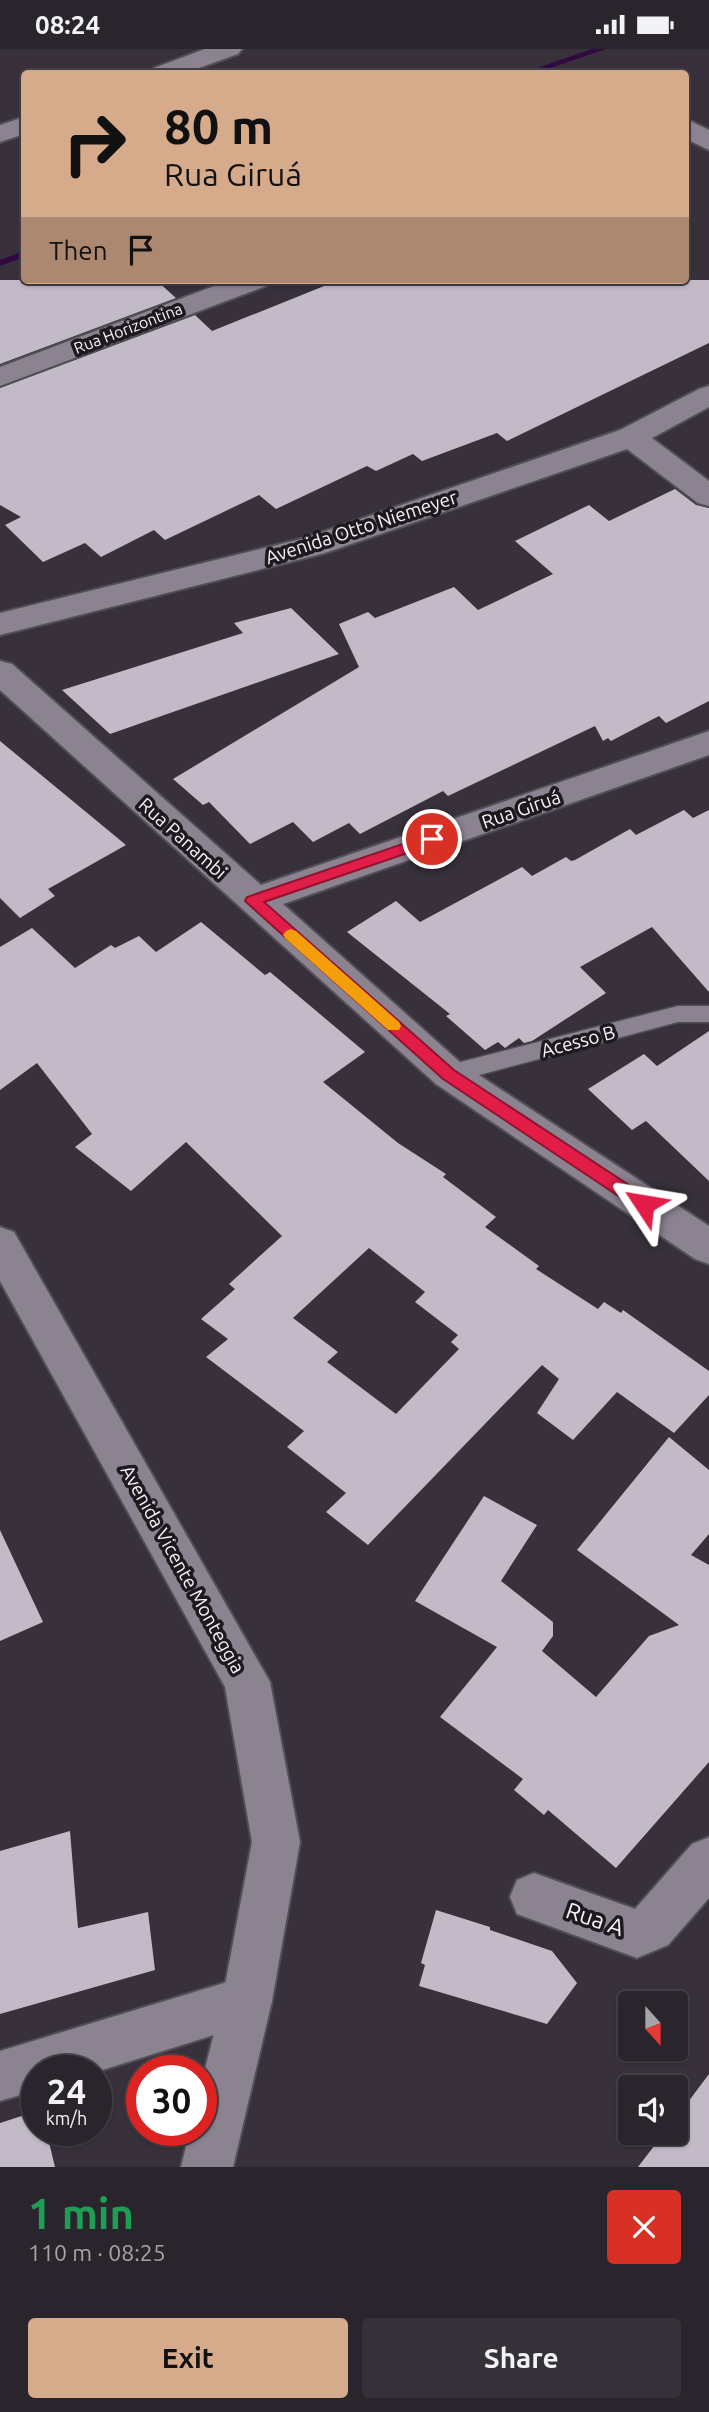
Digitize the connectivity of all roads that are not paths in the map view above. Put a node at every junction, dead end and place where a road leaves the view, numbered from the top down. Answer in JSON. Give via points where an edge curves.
{"nodes":[{"id":1,"x":229,"y":49,"type":"edge"},
{"id":2,"x":171,"y":70,"type":"edge"},
{"id":3,"x":21,"y":126,"type":"edge"},
{"id":4,"x":689,"y":129,"type":"edge"},
{"id":5,"x":0,"y":134,"type":"edge"},
{"id":6,"x":709,"y":142,"type":"edge"},
{"id":7,"x":245,"y":284,"type":"edge"},
{"id":8,"x":0,"y":377,"type":"edge"},
{"id":9,"x":709,"y":395,"type":"edge"},
{"id":10,"x":631,"y":437,"type":"junction"},
{"id":11,"x":709,"y":496,"type":"edge"},
{"id":12,"x":0,"y":624,"type":"edge"},
{"id":13,"x":0,"y":671,"type":"edge"},
{"id":14,"x":709,"y":743,"type":"edge"},
{"id":15,"x":253,"y":901,"type":"junction"},
{"id":16,"x":709,"y":1014,"type":"edge"},
{"id":17,"x":449,"y":1074,"type":"junction"},
{"id":18,"x":709,"y":1247,"type":"edge"},
{"id":19,"x":4,"y":1258,"type":"edge"},
{"id":20,"x":709,"y":1861,"type":"edge"},
{"id":21,"x":534,"y":1897,"type":"dead end"},
{"id":22,"x":247,"y":2001,"type":"junction"},
{"id":23,"x":0,"y":2076,"type":"edge"},
{"id":24,"x":207,"y":2167,"type":"edge"}],
"edges":[{"from":1,"to":2,"type":"street"},
{"from":3,"to":5,"type":"street"},
{"from":4,"to":6,"type":"street"},
{"from":7,"to":8,"type":"street","name":"Rua Horizontina"},
{"from":9,"to":10,"type":"street","name":"Avenida Otto Niemeyer"},
{"from":10,"to":11,"type":"street"},
{"from":10,"to":12,"type":"street","name":"Avenida Otto Niemeyer","via":[[314,546]]},
{"from":13,"to":15,"type":"street","name":"Rua Panambi"},
{"from":14,"to":15,"type":"street","name":"Rua Giruá"},
{"from":15,"to":17,"type":"street","name":"Rua Panambi"},
{"from":16,"to":17,"type":"lane","name":"Acesso B","via":[[678,1014]]},
{"from":17,"to":18,"type":"street","name":"Rua Panambi"},
{"from":19,"to":22,"type":"street","name":"Avenida Vicente Monteggia","via":[[247,1682],[276,1842]]},
{"from":20,"to":21,"type":"street","name":"Rua A","via":[[651,1929],[637,1934]]},
{"from":22,"to":23,"type":"street"},
{"from":22,"to":24,"type":"street","name":"Avenida Vicente Monteggia"}]}
